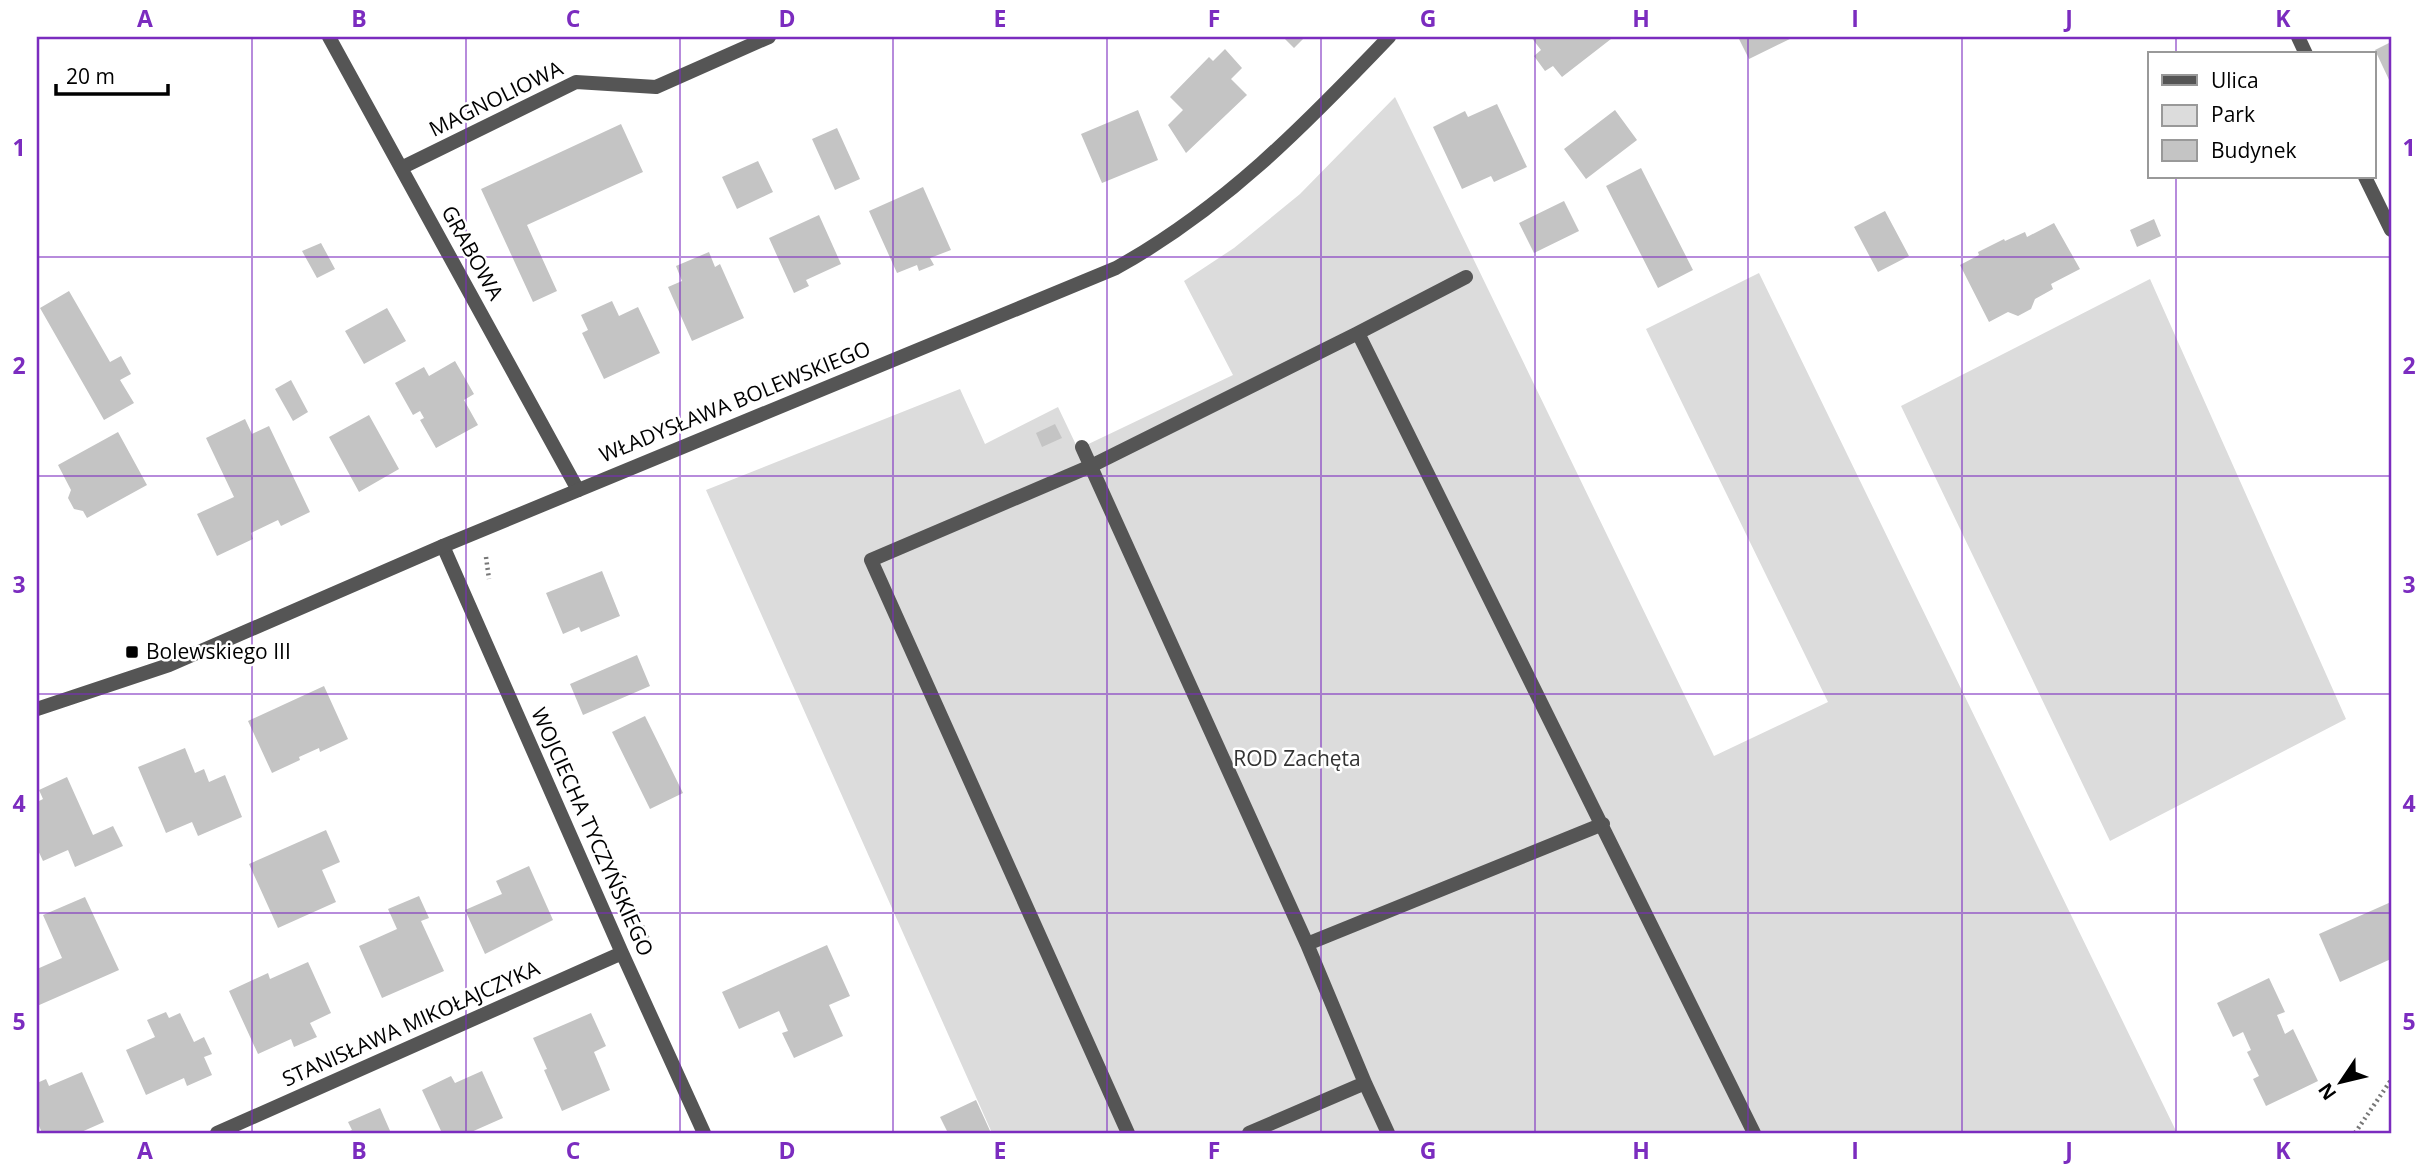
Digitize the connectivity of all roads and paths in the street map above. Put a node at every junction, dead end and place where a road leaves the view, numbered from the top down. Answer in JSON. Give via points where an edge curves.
{"nodes":[{"id":1,"x":329,"y":37,"type":"edge"},
{"id":2,"x":769,"y":37,"type":"edge"},
{"id":3,"x":1389,"y":37,"type":"edge"},
{"id":4,"x":401,"y":168,"type":"junction"},
{"id":5,"x":2365,"y":178,"type":"edge"},
{"id":6,"x":2391,"y":230,"type":"edge"},
{"id":7,"x":1466,"y":277,"type":"dead end"},
{"id":8,"x":1358,"y":333,"type":"junction"},
{"id":9,"x":1082,"y":447,"type":"dead end"},
{"id":10,"x":1091,"y":466,"type":"junction"},
{"id":11,"x":578,"y":490,"type":"junction"},
{"id":12,"x":443,"y":546,"type":"junction"},
{"id":13,"x":37,"y":709,"type":"edge"},
{"id":14,"x":1603,"y":824,"type":"junction"},
{"id":15,"x":1307,"y":944,"type":"junction"},
{"id":16,"x":622,"y":953,"type":"junction"},
{"id":17,"x":2391,"y":1080,"type":"edge"},
{"id":18,"x":1365,"y":1083,"type":"junction"},
{"id":19,"x":217,"y":1133,"type":"edge"},
{"id":20,"x":704,"y":1133,"type":"edge"},
{"id":21,"x":1128,"y":1133,"type":"edge"},
{"id":22,"x":1249,"y":1133,"type":"edge"},
{"id":23,"x":1388,"y":1133,"type":"edge"},
{"id":24,"x":1754,"y":1133,"type":"edge"},
{"id":25,"x":2355,"y":1133,"type":"edge"}],
"edges":[{"from":1,"to":4,"type":"street","name":"GRABOWA"},
{"from":2,"to":4,"type":"street","name":"MAGNOLIOWA","via":[[656,87],[576,82]]},
{"from":3,"to":11,"type":"street","name":"WŁADYSŁAWA BOLEWSKIEGO","via":[[1281,148],[1219,201],[1128,262]]},
{"from":4,"to":11,"type":"street","name":"GRABOWA"},
{"from":5,"to":6,"type":"street"},
{"from":7,"to":8,"type":"street"},
{"from":8,"to":10,"type":"street"},
{"from":8,"to":14,"type":"street"},
{"from":9,"to":10,"type":"street"},
{"from":10,"to":15,"type":"street"},
{"from":10,"to":21,"type":"street","via":[[871,560]]},
{"from":11,"to":12,"type":"street","name":"WŁADYSŁAWA BOLEWSKIEGO"},
{"from":12,"to":13,"type":"street","name":"WŁADYSŁAWA BOLEWSKIEGO","via":[[169,665]]},
{"from":12,"to":16,"type":"street","name":"WOJCIECHA TYCZYŃSKIEGO"},
{"from":14,"to":15,"type":"street"},
{"from":14,"to":24,"type":"street"},
{"from":15,"to":18,"type":"street"},
{"from":16,"to":19,"type":"street","name":"STANISŁAWA MIKOŁAJCZYKA"},
{"from":16,"to":20,"type":"street","name":"WOJCIECHA TYCZYŃSKIEGO"},
{"from":17,"to":25,"type":"path"},
{"from":18,"to":22,"type":"street"},
{"from":18,"to":23,"type":"street"}]}
